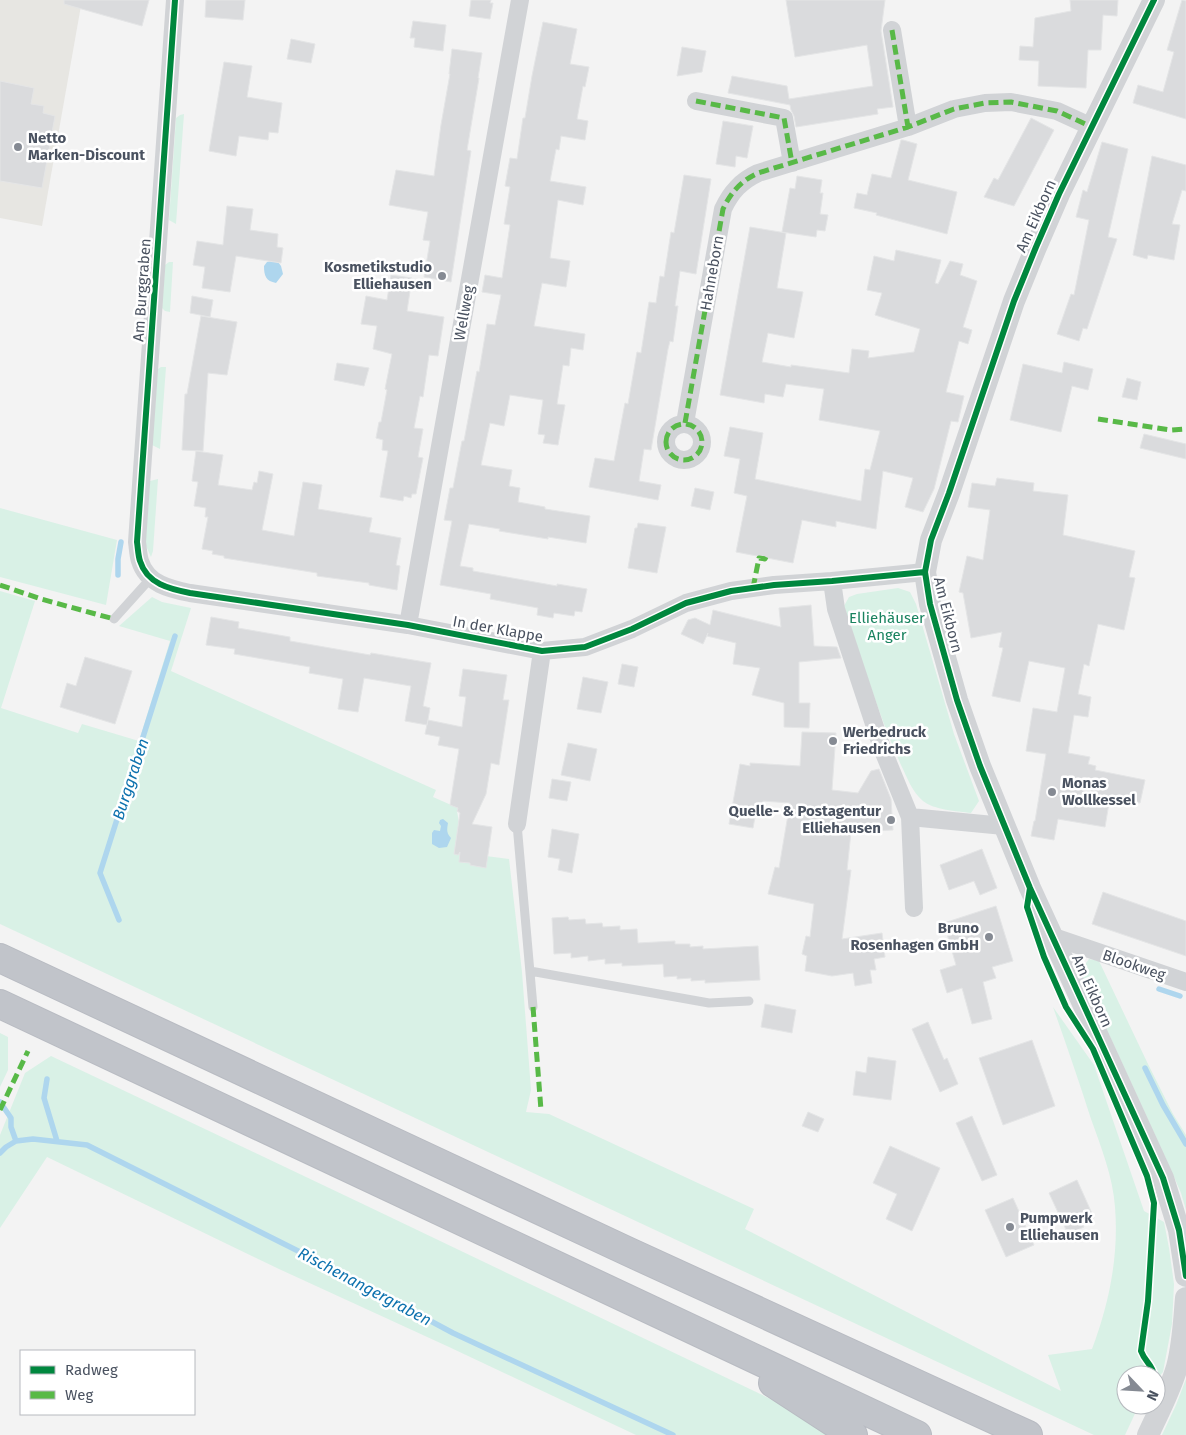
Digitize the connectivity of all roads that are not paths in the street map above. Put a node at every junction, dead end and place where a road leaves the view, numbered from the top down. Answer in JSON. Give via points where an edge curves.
{"nodes":[{"id":1,"x":175,"y":0,"type":"edge"},
{"id":2,"x":520,"y":0,"type":"edge"},
{"id":3,"x":1154,"y":0,"type":"edge"},
{"id":4,"x":892,"y":30,"type":"dead end"},
{"id":5,"x":696,"y":101,"type":"dead end"},
{"id":6,"x":908,"y":127,"type":"junction"},
{"id":7,"x":1092,"y":127,"type":"junction"},
{"id":8,"x":792,"y":163,"type":"junction"},
{"id":9,"x":685,"y":423,"type":"dead end"},
{"id":10,"x":925,"y":572,"type":"junction"},
{"id":11,"x":150,"y":579,"type":"junction"},
{"id":12,"x":832,"y":582,"type":"junction"},
{"id":13,"x":114,"y":619,"type":"dead end"},
{"id":14,"x":408,"y":625,"type":"junction"},
{"id":15,"x":542,"y":651,"type":"junction"},
{"id":16,"x":910,"y":817,"type":"junction"},
{"id":17,"x":517,"y":824,"type":"joint"},
{"id":18,"x":1004,"y":826,"type":"junction"},
{"id":19,"x":914,"y":908,"type":"dead end"},
{"id":20,"x":1054,"y":937,"type":"junction"},
{"id":21,"x":0,"y":958,"type":"edge"},
{"id":22,"x":530,"y":970,"type":"junction"},
{"id":23,"x":1186,"y":982,"type":"edge"},
{"id":24,"x":749,"y":1001,"type":"dead end"},
{"id":25,"x":0,"y":1004,"type":"edge"},
{"id":26,"x":533,"y":1007,"type":"dead end"},
{"id":27,"x":1186,"y":1276,"type":"edge"},
{"id":28,"x":1186,"y":1298,"type":"edge"},
{"id":29,"x":692,"y":1330,"type":"junction"},
{"id":30,"x":1027,"y":1434,"type":"edge"},
{"id":31,"x":853,"y":1435,"type":"edge"},
{"id":32,"x":917,"y":1435,"type":"edge"},
{"id":33,"x":1148,"y":1435,"type":"edge"}],
"edges":[{"from":1,"to":11,"type":"street","name":"Am Burggraben","via":[[137,542],[140,562]]},
{"from":2,"to":14,"type":"street","name":"Wellweg"},
{"from":3,"to":7,"type":"street","name":"Am Eikborn"},
{"from":4,"to":6,"type":"street"},
{"from":5,"to":8,"type":"street","via":[[784,118]]},
{"from":6,"to":7,"type":"street","name":"Hahneborn","via":[[970,105],[1012,102],[1057,111]]},
{"from":6,"to":8,"type":"street","name":"Hahneborn"},
{"from":7,"to":10,"type":"street","name":"Am Eikborn","via":[[1059,194],[1014,301],[931,540]]},
{"from":8,"to":9,"type":"street","name":"Hahneborn","via":[[750,177],[733,191],[723,209]]},
{"from":10,"to":12,"type":"street","name":"In der Klappe"},
{"from":10,"to":18,"type":"street","name":"Am Eikborn","via":[[930,604],[957,700]]},
{"from":11,"to":13,"type":"lane"},
{"from":11,"to":14,"type":"street","name":"In der Klappe","via":[[168,588],[190,593]]},
{"from":12,"to":15,"type":"street","name":"In der Klappe","via":[[731,591],[686,603],[585,647]]},
{"from":12,"to":16,"type":"street","via":[[836,608],[882,748]]},
{"from":14,"to":15,"type":"street","name":"In der Klappe"},
{"from":15,"to":17,"type":"street","name":"In der Klappe"},
{"from":16,"to":18,"type":"street"},
{"from":16,"to":19,"type":"street"},
{"from":17,"to":22,"type":"lane","name":"In der Klappe"},
{"from":18,"to":20,"type":"street","name":"Am Eikborn"},
{"from":20,"to":23,"type":"street","name":"Blookweg"},
{"from":20,"to":27,"type":"street","name":"Am Eikborn","via":[[1163,1178],[1179,1230]]},
{"from":21,"to":30,"type":"highway"},
{"from":22,"to":24,"type":"lane","via":[[709,1003]]},
{"from":22,"to":26,"type":"lane","name":"In der Klappe"},
{"from":25,"to":29,"type":"highway"},
{"from":28,"to":33,"type":"street","via":[[1177,1366]]},
{"from":29,"to":31,"type":"highway"},
{"from":29,"to":32,"type":"highway"}]}
